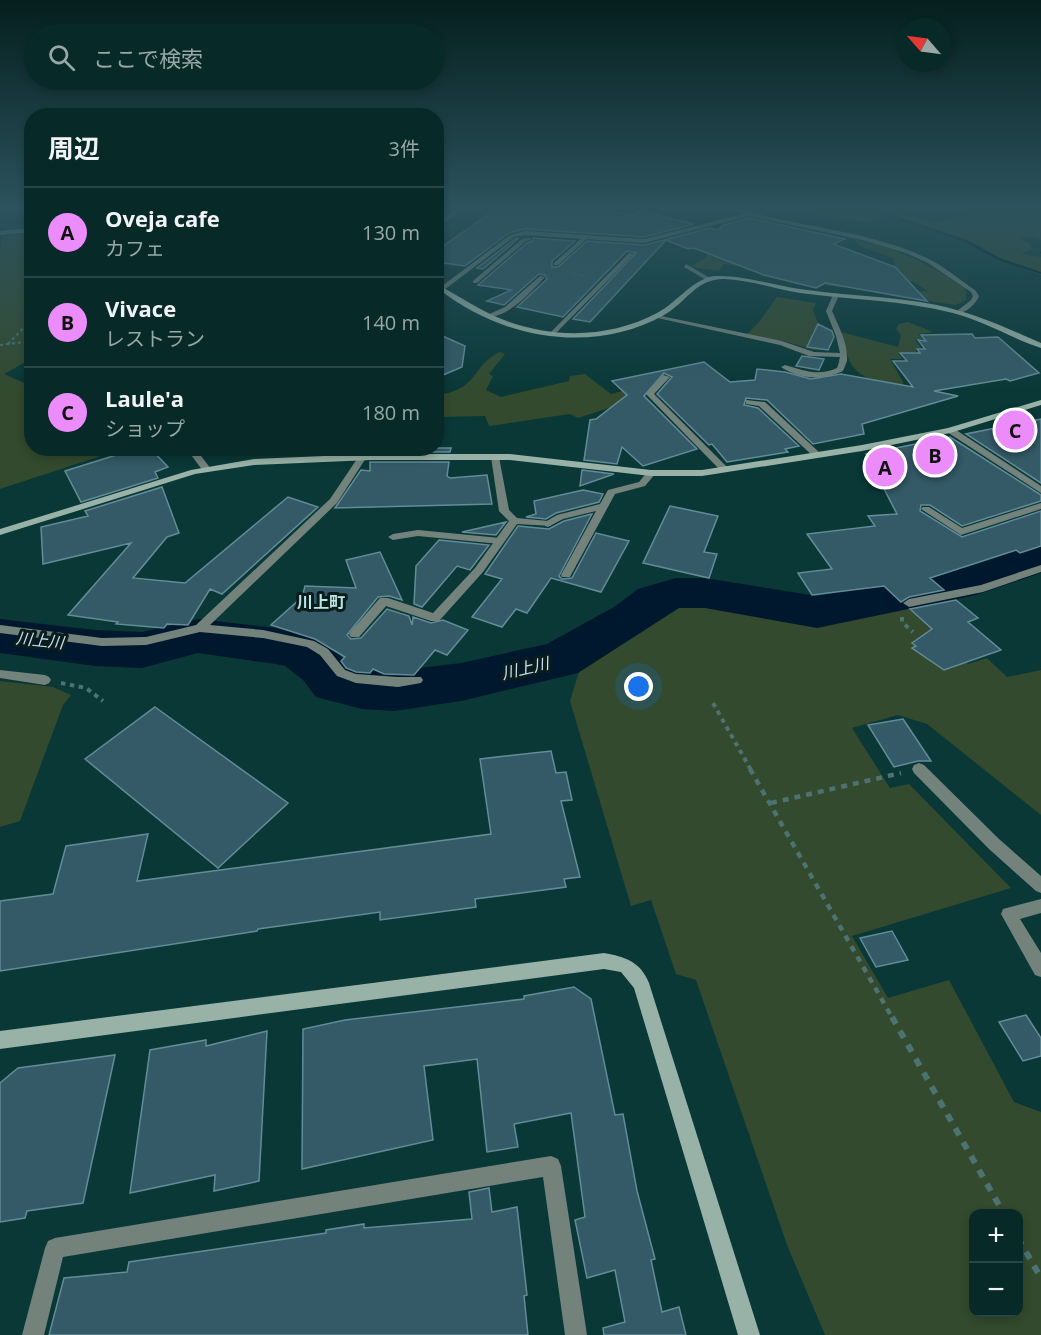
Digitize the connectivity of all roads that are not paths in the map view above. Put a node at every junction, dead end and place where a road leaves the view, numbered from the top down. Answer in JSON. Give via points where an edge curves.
{"nodes":[{"id":1,"x":466,"y":268,"type":"edge"},
{"id":2,"x":491,"y":268,"type":"edge"},
{"id":3,"x":617,"y":268,"type":"edge"},
{"id":4,"x":690,"y":268,"type":"edge"},
{"id":5,"x":939,"y":268,"type":"edge"},
{"id":6,"x":542,"y":277,"type":"dead end"},
{"id":7,"x":708,"y":279,"type":"junction"},
{"id":8,"x":475,"y":282,"type":"dead end"},
{"id":9,"x":444,"y":284,"type":"edge"},
{"id":10,"x":444,"y":290,"type":"edge"},
{"id":11,"x":836,"y":295,"type":"junction"},
{"id":12,"x":959,"y":312,"type":"junction"},
{"id":13,"x":489,"y":316,"type":"junction"},
{"id":14,"x":656,"y":316,"type":"junction"},
{"id":15,"x":552,"y":334,"type":"junction"},
{"id":16,"x":1041,"y":346,"type":"edge"},
{"id":17,"x":797,"y":352,"type":"dead end"},
{"id":18,"x":816,"y":355,"type":"junction"},
{"id":19,"x":843,"y":358,"type":"junction"},
{"id":20,"x":785,"y":367,"type":"dead end"},
{"id":21,"x":666,"y":377,"type":"dead end"},
{"id":22,"x":749,"y":402,"type":"dead end"},
{"id":23,"x":1041,"y":402,"type":"edge"},
{"id":24,"x":950,"y":430,"type":"junction"},
{"id":25,"x":817,"y":455,"type":"junction"},
{"id":26,"x":196,"y":456,"type":"edge"},
{"id":27,"x":495,"y":457,"type":"junction"},
{"id":28,"x":337,"y":458,"type":"joint"},
{"id":29,"x":362,"y":458,"type":"junction"},
{"id":30,"x":206,"y":469,"type":"junction"},
{"id":31,"x":725,"y":470,"type":"junction"},
{"id":32,"x":651,"y":473,"type":"junction"},
{"id":33,"x":1041,"y":490,"type":"edge"},
{"id":34,"x":603,"y":506,"type":"junction"},
{"id":35,"x":1041,"y":506,"type":"edge"},
{"id":36,"x":926,"y":508,"type":"dead end"},
{"id":37,"x":514,"y":521,"type":"junction"},
{"id":38,"x":0,"y":532,"type":"edge"},
{"id":39,"x":393,"y":537,"type":"dead end"},
{"id":40,"x":500,"y":541,"type":"junction"},
{"id":41,"x":1041,"y":568,"type":"edge"},
{"id":42,"x":566,"y":575,"type":"dead end"},
{"id":43,"x":909,"y":603,"type":"dead end"},
{"id":44,"x":200,"y":628,"type":"junction"},
{"id":45,"x":0,"y":629,"type":"edge"},
{"id":46,"x":355,"y":634,"type":"dead end"},
{"id":47,"x":0,"y":674,"type":"edge"},
{"id":48,"x":45,"y":680,"type":"road end"},
{"id":49,"x":417,"y":680,"type":"dead end"},
{"id":50,"x":919,"y":769,"type":"road end"},
{"id":51,"x":1041,"y":886,"type":"edge"},
{"id":52,"x":1041,"y":906,"type":"edge"},
{"id":53,"x":1041,"y":969,"type":"edge"},
{"id":54,"x":0,"y":1040,"type":"edge"},
{"id":55,"x":33,"y":1335,"type":"edge"},
{"id":56,"x":576,"y":1335,"type":"edge"},
{"id":57,"x":749,"y":1335,"type":"edge"}],
"edges":[{"from":1,"to":9,"type":"street"},
{"from":2,"to":8,"type":"street"},
{"from":3,"to":15,"type":"street"},
{"from":4,"to":7,"type":"street"},
{"from":5,"to":12,"type":"street","via":[[976,296]]},
{"from":6,"to":13,"type":"street","via":[[507,308]]},
{"from":7,"to":11,"type":"street","via":[[735,278]]},
{"from":7,"to":14,"type":"street","via":[[696,283],[675,305]]},
{"from":10,"to":13,"type":"street"},
{"from":11,"to":12,"type":"street"},
{"from":11,"to":19,"type":"street","via":[[829,311],[839,333]]},
{"from":12,"to":16,"type":"street"},
{"from":13,"to":15,"type":"street"},
{"from":14,"to":15,"type":"street","via":[[606,334]]},
{"from":14,"to":18,"type":"street","via":[[782,343]]},
{"from":17,"to":18,"type":"street"},
{"from":18,"to":19,"type":"street"},
{"from":19,"to":20,"type":"street","via":[[840,369],[828,376],[810,376]]},
{"from":21,"to":31,"type":"street","via":[[650,394]]},
{"from":22,"to":25,"type":"street","via":[[762,404]]},
{"from":23,"to":24,"type":"street"},
{"from":24,"to":25,"type":"street"},
{"from":24,"to":33,"type":"street"},
{"from":25,"to":31,"type":"street"},
{"from":26,"to":30,"type":"street"},
{"from":27,"to":29,"type":"street"},
{"from":27,"to":32,"type":"street"},
{"from":27,"to":37,"type":"street","via":[[504,511]]},
{"from":28,"to":29,"type":"street"},
{"from":28,"to":30,"type":"street"},
{"from":29,"to":44,"type":"street","via":[[334,501]]},
{"from":30,"to":38,"type":"street"},
{"from":31,"to":32,"type":"street"},
{"from":32,"to":34,"type":"street","via":[[642,484],[611,492]]},
{"from":34,"to":37,"type":"street","via":[[548,524]]},
{"from":34,"to":42,"type":"street"},
{"from":35,"to":36,"type":"street","via":[[962,532]]},
{"from":37,"to":40,"type":"street"},
{"from":39,"to":40,"type":"street","via":[[418,533]]},
{"from":40,"to":46,"type":"street","via":[[435,618],[384,601]]},
{"from":41,"to":43,"type":"street","via":[[983,588]]},
{"from":44,"to":45,"type":"street","via":[[146,641],[102,642]]},
{"from":44,"to":49,"type":"street","via":[[300,641],[324,652],[341,673],[356,678]]},
{"from":47,"to":48,"type":"street"},
{"from":50,"to":51,"type":"street"},
{"from":52,"to":53,"type":"street","via":[[1009,914]]},
{"from":54,"to":57,"type":"street","via":[[604,961],[625,965],[641,983]]},
{"from":55,"to":56,"type":"street","via":[[55,1248],[551,1166]]}]}
